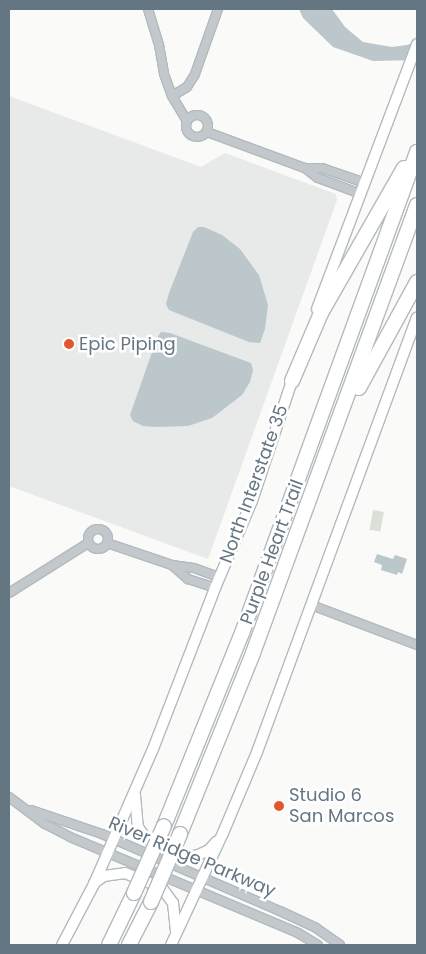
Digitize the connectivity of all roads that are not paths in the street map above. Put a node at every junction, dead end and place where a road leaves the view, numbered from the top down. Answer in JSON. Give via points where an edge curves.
{"nodes":[{"id":1,"x":148,"y":9,"type":"edge"},
{"id":2,"x":218,"y":9,"type":"edge"},
{"id":3,"x":417,"y":44,"type":"edge"},
{"id":4,"x":172,"y":96,"type":"junction"},
{"id":5,"x":187,"y":120,"type":"junction"},
{"id":6,"x":207,"y":132,"type":"junction"},
{"id":7,"x":417,"y":146,"type":"edge"},
{"id":8,"x":417,"y":152,"type":"edge"},
{"id":9,"x":305,"y":168,"type":"junction"},
{"id":10,"x":365,"y":183,"type":"junction"},
{"id":11,"x":361,"y":194,"type":"junction"},
{"id":12,"x":417,"y":205,"type":"edge"},
{"id":13,"x":417,"y":282,"type":"edge"},
{"id":14,"x":417,"y":318,"type":"edge"},
{"id":15,"x":292,"y":381,"type":"junction"},
{"id":16,"x":335,"y":432,"type":"junction"},
{"id":17,"x":88,"y":543,"type":"junction"},
{"id":18,"x":107,"y":543,"type":"junction"},
{"id":19,"x":172,"y":565,"type":"junction"},
{"id":20,"x":219,"y":577,"type":"junction"},
{"id":21,"x":215,"y":588,"type":"junction"},
{"id":22,"x":9,"y":593,"type":"edge"},
{"id":23,"x":311,"y":605,"type":"junction"},
{"id":24,"x":417,"y":645,"type":"edge"},
{"id":25,"x":135,"y":791,"type":"junction"},
{"id":26,"x":9,"y":797,"type":"edge"},
{"id":27,"x":27,"y":809,"type":"junction"},
{"id":28,"x":223,"y":833,"type":"junction"},
{"id":29,"x":113,"y":840,"type":"junction"},
{"id":30,"x":107,"y":852,"type":"junction"},
{"id":31,"x":202,"y":878,"type":"junction"},
{"id":32,"x":94,"y":884,"type":"junction"},
{"id":33,"x":197,"y":890,"type":"junction"},
{"id":34,"x":151,"y":902,"type":"junction"},
{"id":35,"x":175,"y":935,"type":"junction"},
{"id":36,"x":62,"y":945,"type":"edge"},
{"id":37,"x":110,"y":945,"type":"edge"},
{"id":38,"x":129,"y":945,"type":"edge"},
{"id":39,"x":135,"y":945,"type":"edge"},
{"id":40,"x":171,"y":945,"type":"edge"},
{"id":41,"x":318,"y":945,"type":"edge"},
{"id":42,"x":340,"y":945,"type":"edge"}],
"edges":[{"from":1,"to":4,"type":"street","via":[[154,21],[164,74]]},
{"from":2,"to":4,"type":"street","via":[[195,74],[187,87]]},
{"from":3,"to":10,"type":"main road","name":"North Interstate 35"},
{"from":4,"to":5,"type":"street"},
{"from":5,"to":6,"type":"street","via":[[192,116],[203,116]]},
{"from":5,"to":6,"type":"street","via":[[185,128],[191,136],[198,138]]},
{"from":6,"to":9,"type":"street"},
{"from":7,"to":15,"type":"highway","via":[[321,313]]},
{"from":8,"to":37,"type":"highway","name":"Purple Heart Trail","bridge":true,"via":[[242,633],[164,826]]},
{"from":9,"to":10,"type":"street","via":[[322,168]]},
{"from":9,"to":11,"type":"street","via":[[318,178]]},
{"from":10,"to":11,"type":"main road","name":"North Interstate 35"},
{"from":11,"to":15,"type":"main road","name":"North Interstate 35"},
{"from":12,"to":16,"type":"highway","name":"Purple Heart Trail"},
{"from":13,"to":16,"type":"highway"},
{"from":14,"to":23,"type":"main road"},
{"from":15,"to":20,"type":"main road","name":"North Interstate 35","via":[[252,501]]},
{"from":16,"to":34,"type":"highway","name":"Purple Heart Trail","bridge":true,"via":[[228,719]]},
{"from":17,"to":18,"type":"street","via":[[98,549]]},
{"from":17,"to":18,"type":"street","via":[[90,532],[99,529],[106,534]]},
{"from":17,"to":22,"type":"street"},
{"from":18,"to":19,"type":"street"},
{"from":19,"to":20,"type":"street","via":[[194,568]]},
{"from":19,"to":21,"type":"street","via":[[188,578]]},
{"from":20,"to":21,"type":"main road","name":"North Interstate 35"},
{"from":21,"to":25,"type":"main road","name":"North Interstate 35"},
{"from":23,"to":24,"type":"street"},
{"from":23,"to":28,"type":"main road","via":[[257,752]]},
{"from":25,"to":28,"type":"main road","via":[[138,827],[146,839],[187,857],[208,850]]},
{"from":25,"to":29,"type":"main road","name":"North Interstate 35"},
{"from":26,"to":27,"type":"street","name":"River Ridge Parkway"},
{"from":27,"to":29,"type":"street","name":"River Ridge Parkway"},
{"from":27,"to":30,"type":"street","name":"River Ridge Parkway","via":[[70,837]]},
{"from":28,"to":31,"type":"main road"},
{"from":29,"to":30,"type":"main road","name":"North Interstate 35"},
{"from":29,"to":31,"type":"street","name":"River Ridge Parkway"},
{"from":30,"to":32,"type":"main road","name":"North Interstate 35"},
{"from":30,"to":33,"type":"street","name":"River Ridge Parkway"},
{"from":31,"to":33,"type":"main road"},
{"from":31,"to":42,"type":"street","name":"River Ridge Parkway","via":[[316,928]]},
{"from":32,"to":35,"type":"main road","via":[[104,876],[125,873],[162,888],[175,911]]},
{"from":32,"to":36,"type":"main road","name":"North Interstate 35"},
{"from":33,"to":35,"type":"main road"},
{"from":33,"to":41,"type":"street","name":"River Ridge Parkway","via":[[298,933]]},
{"from":34,"to":38,"type":"highway","name":"Purple Heart Trail"},
{"from":34,"to":39,"type":"highway"},
{"from":35,"to":40,"type":"main road"}]}
